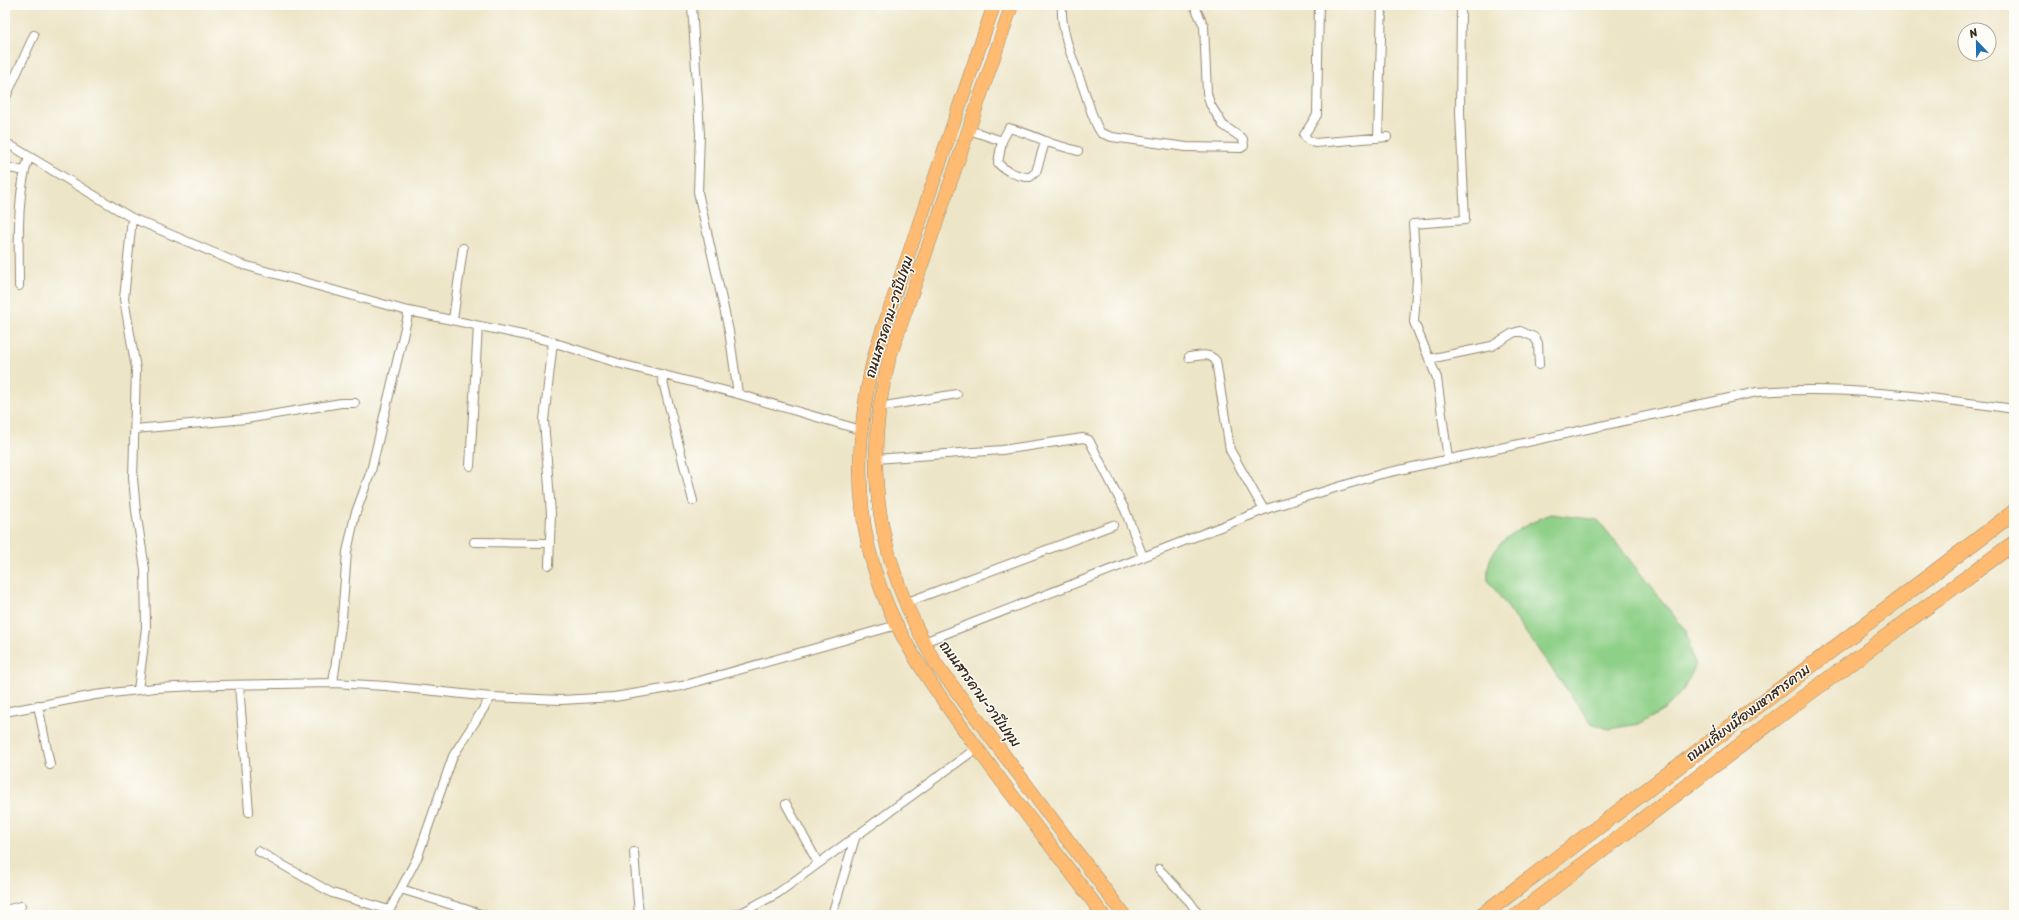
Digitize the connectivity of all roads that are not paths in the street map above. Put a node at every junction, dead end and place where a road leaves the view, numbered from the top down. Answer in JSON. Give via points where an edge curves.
{"nodes":[{"id":1,"x":692,"y":5,"type":"edge"},
{"id":2,"x":994,"y":5,"type":"edge"},
{"id":3,"x":1012,"y":5,"type":"edge"},
{"id":4,"x":1062,"y":5,"type":"edge"},
{"id":5,"x":1194,"y":5,"type":"edge"},
{"id":6,"x":1319,"y":5,"type":"edge"},
{"id":7,"x":1382,"y":5,"type":"edge"},
{"id":8,"x":1461,"y":5,"type":"edge"},
{"id":9,"x":34,"y":34,"type":"dead end"},
{"id":10,"x":977,"y":57,"type":"junction"},
{"id":11,"x":992,"y":62,"type":"junction"},
{"id":12,"x":5,"y":98,"type":"edge"},
{"id":13,"x":969,"y":130,"type":"junction"},
{"id":14,"x":1378,"y":138,"type":"junction"},
{"id":15,"x":1387,"y":138,"type":"dead end"},
{"id":16,"x":1002,"y":141,"type":"junction"},
{"id":17,"x":5,"y":142,"type":"edge"},
{"id":18,"x":1045,"y":142,"type":"junction"},
{"id":19,"x":1078,"y":151,"type":"dead end"},
{"id":20,"x":29,"y":157,"type":"junction"},
{"id":21,"x":5,"y":167,"type":"edge"},
{"id":22,"x":24,"y":171,"type":"junction"},
{"id":23,"x":132,"y":218,"type":"junction"},
{"id":24,"x":463,"y":248,"type":"dead end"},
{"id":25,"x":19,"y":286,"type":"dead end"},
{"id":26,"x":409,"y":311,"type":"junction"},
{"id":27,"x":453,"y":320,"type":"junction"},
{"id":28,"x":478,"y":326,"type":"junction"},
{"id":29,"x":553,"y":342,"type":"junction"},
{"id":30,"x":1189,"y":358,"type":"dead end"},
{"id":31,"x":1429,"y":359,"type":"junction"},
{"id":32,"x":1539,"y":365,"type":"dead end"},
{"id":33,"x":661,"y":374,"type":"junction"},
{"id":34,"x":738,"y":394,"type":"junction"},
{"id":35,"x":957,"y":394,"type":"dead end"},
{"id":36,"x":355,"y":403,"type":"dead end"},
{"id":37,"x":879,"y":407,"type":"junction"},
{"id":38,"x":2014,"y":409,"type":"edge"},
{"id":39,"x":135,"y":429,"type":"junction"},
{"id":40,"x":861,"y":430,"type":"junction"},
{"id":41,"x":875,"y":459,"type":"junction"},
{"id":42,"x":1448,"y":459,"type":"junction"},
{"id":43,"x":470,"y":466,"type":"dead end"},
{"id":44,"x":693,"y":501,"type":"dead end"},
{"id":45,"x":1264,"y":510,"type":"junction"},
{"id":46,"x":2014,"y":512,"type":"edge"},
{"id":47,"x":1113,"y":525,"type":"dead end"},
{"id":48,"x":474,"y":542,"type":"dead end"},
{"id":49,"x":550,"y":543,"type":"junction"},
{"id":50,"x":2014,"y":543,"type":"edge"},
{"id":51,"x":1143,"y":557,"type":"junction"},
{"id":52,"x":549,"y":565,"type":"dead end"},
{"id":53,"x":905,"y":603,"type":"junction"},
{"id":54,"x":897,"y":625,"type":"junction"},
{"id":55,"x":924,"y":642,"type":"junction"},
{"id":56,"x":333,"y":683,"type":"junction"},
{"id":57,"x":239,"y":685,"type":"junction"},
{"id":58,"x":138,"y":690,"type":"junction"},
{"id":59,"x":491,"y":697,"type":"junction"},
{"id":60,"x":38,"y":705,"type":"junction"},
{"id":61,"x":5,"y":712,"type":"edge"},
{"id":62,"x":977,"y":748,"type":"junction"},
{"id":63,"x":50,"y":764,"type":"dead end"},
{"id":64,"x":1038,"y":801,"type":"junction"},
{"id":65,"x":786,"y":804,"type":"dead end"},
{"id":66,"x":1025,"y":811,"type":"junction"},
{"id":67,"x":249,"y":812,"type":"dead end"},
{"id":68,"x":855,"y":838,"type":"junction"},
{"id":69,"x":258,"y":851,"type":"dead end"},
{"id":70,"x":634,"y":852,"type":"dead end"},
{"id":71,"x":818,"y":863,"type":"junction"},
{"id":72,"x":1160,"y":869,"type":"dead end"},
{"id":73,"x":401,"y":889,"type":"junction"},
{"id":74,"x":21,"y":906,"type":"dead end"},
{"id":75,"x":5,"y":910,"type":"edge"},
{"id":76,"x":388,"y":913,"type":"edge"},
{"id":77,"x":484,"y":915,"type":"edge"},
{"id":78,"x":639,"y":915,"type":"edge"},
{"id":79,"x":732,"y":915,"type":"edge"},
{"id":80,"x":832,"y":915,"type":"edge"},
{"id":81,"x":1103,"y":915,"type":"edge"},
{"id":82,"x":1124,"y":915,"type":"edge"},
{"id":83,"x":1199,"y":915,"type":"edge"},
{"id":84,"x":1482,"y":915,"type":"edge"},
{"id":85,"x":1517,"y":915,"type":"edge"}],
"edges":[{"from":1,"to":34,"type":"street","via":[[700,134],[698,192],[720,284]]},
{"from":2,"to":10,"type":"main road","name":"ถนนสารคาม-วาปีปทุม"},
{"from":3,"to":11,"type":"main road","name":"ถนนสารคาม-วาปีปทุม"},
{"from":4,"to":5,"type":"street","via":[[1065,34],[1101,133],[1112,137],[1186,147],[1241,148],[1244,146],[1243,139],[1223,125],[1210,104],[1207,93],[1204,26]]},
{"from":6,"to":14,"type":"street","via":[[1317,115],[1304,135],[1315,143]]},
{"from":7,"to":14,"type":"street"},
{"from":8,"to":31,"type":"street","via":[[1460,113],[1465,220],[1413,224],[1417,279],[1414,322]]},
{"from":9,"to":12,"type":"street"},
{"from":10,"to":11,"type":"main road"},
{"from":10,"to":40,"type":"main road","name":"ถนนสารคาม-วาปีปทุม","via":[[876,349],[868,378]]},
{"from":11,"to":13,"type":"main road","name":"ถนนสารคาม-วาปีปทุม"},
{"from":13,"to":16,"type":"street"},
{"from":13,"to":37,"type":"main road","name":"ถนนสารคาม-วาปีปทุม","via":[[890,356]]},
{"from":14,"to":15,"type":"street"},
{"from":16,"to":18,"type":"street","via":[[1009,128]]},
{"from":16,"to":18,"type":"street","via":[[997,159],[999,165],[1028,178],[1036,172]]},
{"from":17,"to":20,"type":"street"},
{"from":18,"to":19,"type":"street"},
{"from":20,"to":22,"type":"street"},
{"from":20,"to":23,"type":"street"},
{"from":21,"to":22,"type":"street"},
{"from":22,"to":25,"type":"street"},
{"from":23,"to":26,"type":"street","via":[[240,264]]},
{"from":23,"to":39,"type":"street","via":[[124,299],[136,369]]},
{"from":24,"to":27,"type":"street"},
{"from":26,"to":27,"type":"street"},
{"from":26,"to":56,"type":"street","via":[[371,471],[355,515],[346,552],[342,618]]},
{"from":27,"to":28,"type":"street"},
{"from":28,"to":29,"type":"street"},
{"from":28,"to":43,"type":"street"},
{"from":29,"to":33,"type":"street"},
{"from":29,"to":49,"type":"street","via":[[544,420],[551,514]]},
{"from":30,"to":45,"type":"street","via":[[1208,355],[1216,361],[1230,450]]},
{"from":31,"to":32,"type":"street","via":[[1492,346],[1520,331],[1534,337],[1538,343]]},
{"from":31,"to":42,"type":"street","via":[[1437,378]]},
{"from":33,"to":34,"type":"street"},
{"from":33,"to":44,"type":"street"},
{"from":34,"to":40,"type":"street"},
{"from":35,"to":37,"type":"street"},
{"from":36,"to":39,"type":"street","via":[[341,402],[246,418]]},
{"from":37,"to":41,"type":"main road","name":"ถนนสารคาม-วาปีปทุม"},
{"from":38,"to":42,"type":"street","via":[[1915,395],[1795,389],[1757,392]]},
{"from":39,"to":58,"type":"street","via":[[134,478],[145,569],[146,628]]},
{"from":40,"to":54,"type":"main road","name":"ถนนสารคาม-วาปีปทุม","via":[[863,517],[881,589]]},
{"from":41,"to":51,"type":"street","via":[[1002,450],[1083,438],[1089,440],[1125,510]]},
{"from":41,"to":53,"type":"main road","name":"ถนนสารคาม-วาปีปทุม","via":[[880,513],[888,554]]},
{"from":42,"to":45,"type":"street","via":[[1381,474]]},
{"from":45,"to":51,"type":"street"},
{"from":46,"to":84,"type":"highway","name":"ถนนเลี่ยงเมืองมหาสารคาม"},
{"from":47,"to":53,"type":"street"},
{"from":48,"to":49,"type":"street"},
{"from":49,"to":52,"type":"street"},
{"from":50,"to":85,"type":"highway","name":"ถนนเลี่ยงเมืองมหาสารคาม"},
{"from":51,"to":55,"type":"street"},
{"from":53,"to":55,"type":"main road","name":"ถนนสารคาม-วาปีปทุม"},
{"from":54,"to":59,"type":"street","via":[[682,686],[606,698],[561,700]]},
{"from":54,"to":62,"type":"main road","name":"ถนนสารคาม-วาปีปทุม","via":[[923,672]]},
{"from":55,"to":64,"type":"main road","name":"ถนนสารคาม-วาปีปทุม","via":[[936,664]]},
{"from":56,"to":57,"type":"street"},
{"from":56,"to":59,"type":"street"},
{"from":57,"to":58,"type":"street"},
{"from":57,"to":67,"type":"street"},
{"from":58,"to":60,"type":"street"},
{"from":59,"to":73,"type":"street","via":[[453,756],[418,856]]},
{"from":60,"to":61,"type":"street"},
{"from":60,"to":63,"type":"street"},
{"from":62,"to":66,"type":"main road","name":"ถนนสารคาม-วาปีปทุม"},
{"from":62,"to":68,"type":"street"},
{"from":64,"to":66,"type":"main road"},
{"from":64,"to":82,"type":"main road","name":"ถนนสารคาม-วาปีปทุม"},
{"from":65,"to":71,"type":"street"},
{"from":66,"to":81,"type":"main road","name":"ถนนสารคาม-วาปีปทุม"},
{"from":68,"to":71,"type":"street"},
{"from":68,"to":80,"type":"street"},
{"from":69,"to":76,"type":"street","via":[[332,893]]},
{"from":70,"to":78,"type":"street"},
{"from":71,"to":79,"type":"street","via":[[778,893],[745,911]]},
{"from":72,"to":83,"type":"street"},
{"from":73,"to":76,"type":"street"},
{"from":73,"to":77,"type":"street"},
{"from":74,"to":75,"type":"street"}]}
